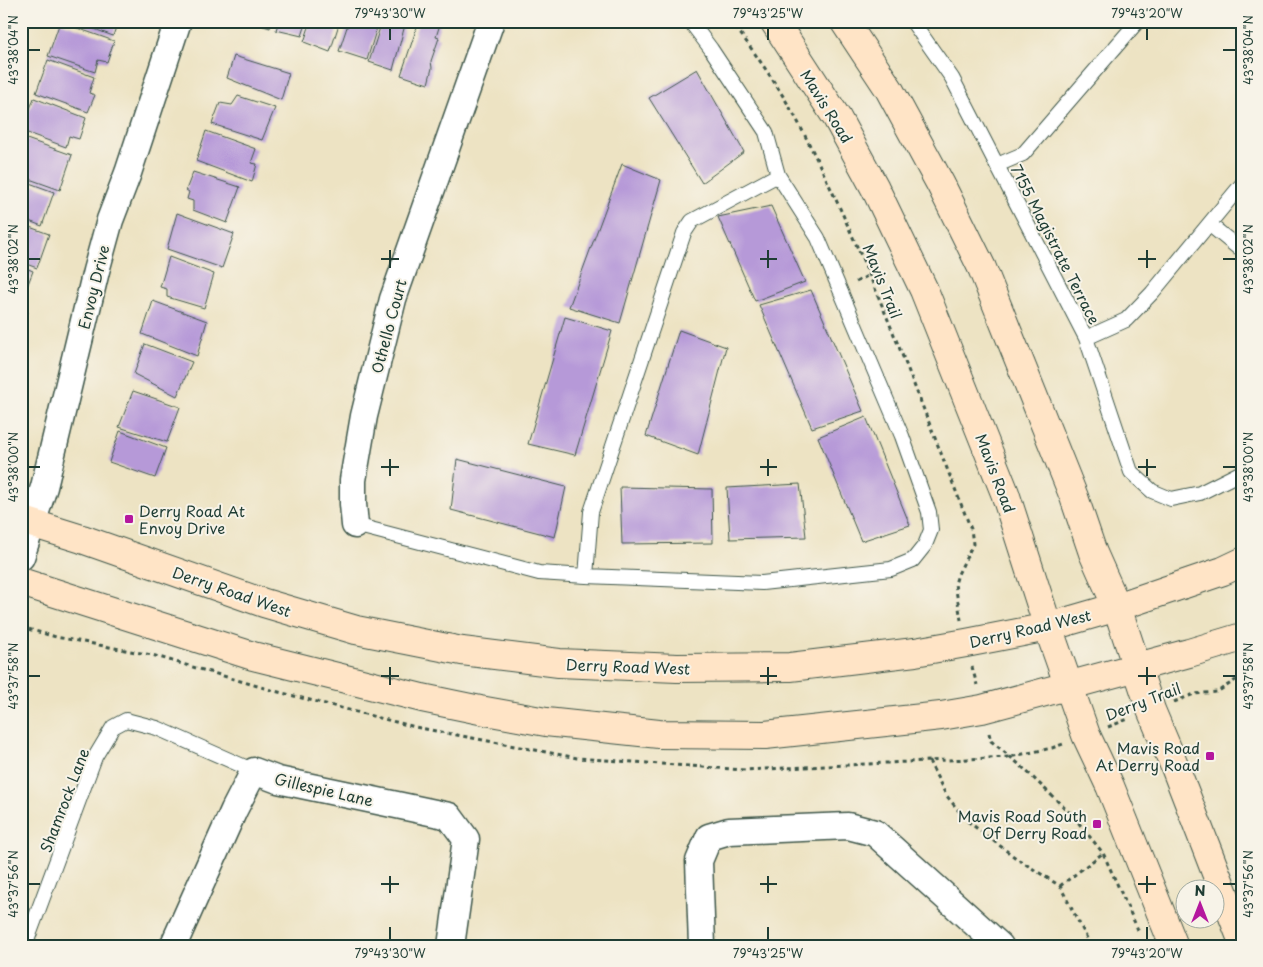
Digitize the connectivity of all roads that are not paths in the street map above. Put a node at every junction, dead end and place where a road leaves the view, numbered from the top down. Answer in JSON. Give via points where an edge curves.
{"nodes":[{"id":1,"x":178,"y":21,"type":"edge"},
{"id":2,"x":491,"y":21,"type":"edge"},
{"id":3,"x":690,"y":21,"type":"edge"},
{"id":4,"x":774,"y":21,"type":"edge"},
{"id":5,"x":844,"y":21,"type":"edge"},
{"id":6,"x":912,"y":21,"type":"edge"},
{"id":7,"x":1138,"y":21,"type":"edge"},
{"id":8,"x":997,"y":165,"type":"junction"},
{"id":9,"x":778,"y":175,"type":"junction"},
{"id":10,"x":1242,"y":184,"type":"edge"},
{"id":11,"x":1209,"y":224,"type":"junction"},
{"id":12,"x":1242,"y":251,"type":"edge"},
{"id":13,"x":1086,"y":338,"type":"junction"},
{"id":14,"x":1242,"y":472,"type":"edge"},
{"id":15,"x":27,"y":522,"type":"edge"},
{"id":16,"x":355,"y":524,"type":"joint"},
{"id":17,"x":21,"y":557,"type":"edge"},
{"id":18,"x":1242,"y":562,"type":"edge"},
{"id":19,"x":586,"y":576,"type":"junction"},
{"id":20,"x":21,"y":582,"type":"edge"},
{"id":21,"x":1117,"y":607,"type":"junction"},
{"id":22,"x":1048,"y":627,"type":"junction"},
{"id":23,"x":1242,"y":637,"type":"edge"},
{"id":24,"x":1137,"y":666,"type":"junction"},
{"id":25,"x":1070,"y":686,"type":"junction"},
{"id":26,"x":254,"y":771,"type":"junction"},
{"id":27,"x":1242,"y":940,"type":"edge"},
{"id":28,"x":25,"y":946,"type":"edge"},
{"id":29,"x":173,"y":946,"type":"edge"},
{"id":30,"x":451,"y":946,"type":"edge"},
{"id":31,"x":702,"y":946,"type":"edge"},
{"id":32,"x":1000,"y":946,"type":"edge"},
{"id":33,"x":1174,"y":946,"type":"edge"}],
"edges":[{"from":1,"to":15,"type":"street","name":"Envoy Drive","via":[[110,220],[44,487]]},
{"from":2,"to":16,"type":"street","name":"Othello Court","via":[[393,299],[364,416],[353,480]]},
{"from":3,"to":9,"type":"lane","via":[[766,132]]},
{"from":4,"to":22,"type":"main road","name":"Mavis Road","via":[[836,118],[875,188],[924,290],[1005,493]]},
{"from":5,"to":21,"type":"main road","via":[[889,89],[982,268]]},
{"from":6,"to":8,"type":"lane","name":"7155 Magistrate Terrace","via":[[952,78]]},
{"from":7,"to":8,"type":"lane","name":"7155 Magistrate Terrace","via":[[1023,154]]},
{"from":8,"to":13,"type":"lane","name":"7155 Magistrate Terrace"},
{"from":9,"to":19,"type":"lane","via":[[692,221],[684,233],[592,512]]},
{"from":9,"to":19,"type":"lane","via":[[818,238],[902,436],[929,512],[931,530],[925,545],[913,560],[891,569],[762,583]]},
{"from":10,"to":11,"type":"lane","name":"7155 Magistrate Terrace"},
{"from":11,"to":12,"type":"lane"},
{"from":11,"to":13,"type":"lane","name":"7155 Magistrate Terrace","via":[[1126,320]]},
{"from":13,"to":14,"type":"lane","name":"7155 Magistrate Terrace","via":[[1131,472],[1145,485],[1171,499],[1200,493]]},
{"from":15,"to":17,"type":"street","name":"Envoy Drive"},
{"from":15,"to":22,"type":"main road","name":"Derry Road West","via":[[264,603],[356,630],[462,651],[559,663],[677,668],[790,667],[915,652]]},
{"from":16,"to":19,"type":"lane","via":[[539,573]]},
{"from":18,"to":21,"type":"main road","name":"Derry Road West"},
{"from":20,"to":25,"type":"main road","via":[[253,656],[422,698],[546,722],[659,734],[765,735],[941,716]]},
{"from":21,"to":22,"type":"main road","name":"Derry Road West"},
{"from":21,"to":24,"type":"main road"},
{"from":22,"to":25,"type":"main road","name":"Mavis Road"},
{"from":23,"to":24,"type":"main road"},
{"from":24,"to":25,"type":"main road"},
{"from":24,"to":27,"type":"main road","via":[[1151,710]]},
{"from":25,"to":33,"type":"main road","name":"Mavis Road","via":[[1086,735],[1110,786]]},
{"from":26,"to":28,"type":"lane","name":"Shamrock Lane","via":[[156,728],[126,720],[113,727],[96,757]]},
{"from":26,"to":29,"type":"street","name":"Gillespie Lane"},
{"from":26,"to":30,"type":"street","name":"Gillespie Lane","via":[[278,780],[449,816],[466,839]]},
{"from":31,"to":32,"type":"street","via":[[699,861],[709,837],[729,831],[848,826],[875,833]]}]}
